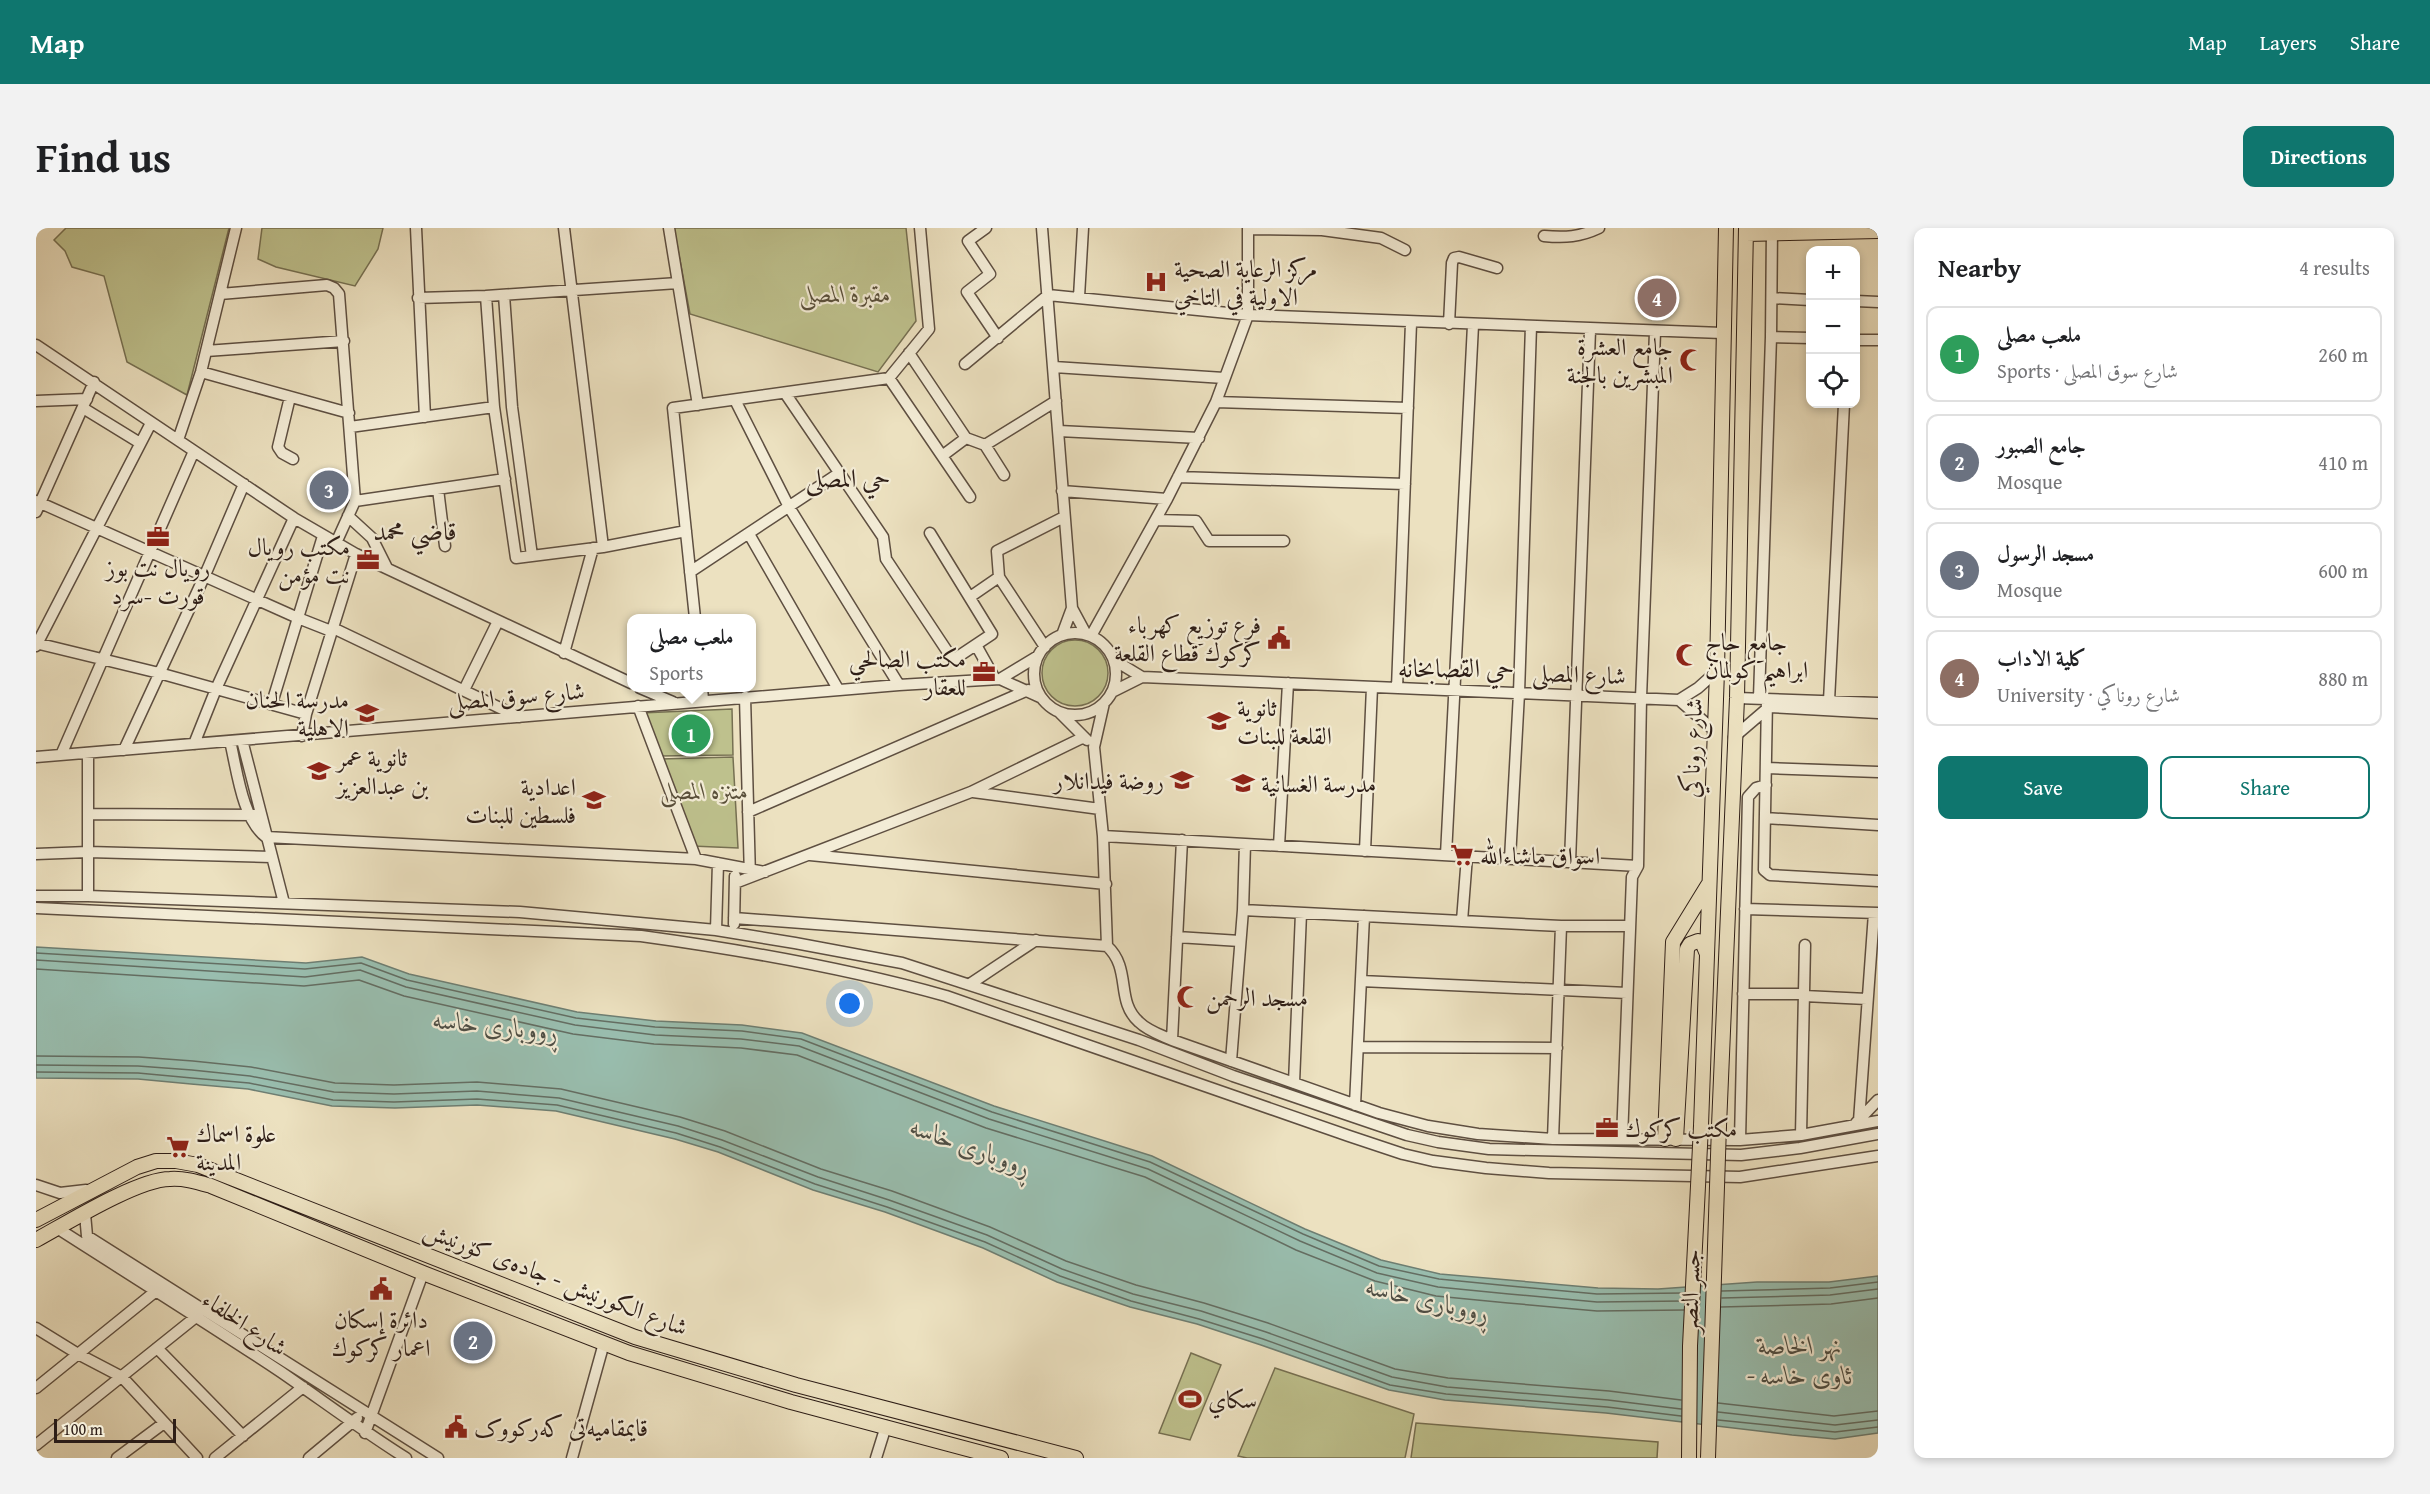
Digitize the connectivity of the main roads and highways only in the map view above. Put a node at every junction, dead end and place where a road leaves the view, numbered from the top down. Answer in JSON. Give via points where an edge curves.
{"nodes":[{"id":1,"x":1726,"y":228,"type":"edge"},
{"id":2,"x":1746,"y":231,"type":"edge"},
{"id":3,"x":1772,"y":231,"type":"edge"},
{"id":4,"x":1878,"y":231,"type":"edge"},
{"id":5,"x":1743,"y":414,"type":"junction"},
{"id":6,"x":1721,"y":415,"type":"junction"},
{"id":7,"x":1710,"y":880,"type":"junction"},
{"id":8,"x":1707,"y":954,"type":"junction"},
{"id":9,"x":1701,"y":1126,"type":"joint"},
{"id":10,"x":1719,"y":1126,"type":"joint"},
{"id":11,"x":273,"y":1194,"type":"junction"},
{"id":12,"x":267,"y":1209,"type":"junction"},
{"id":13,"x":36,"y":1220,"type":"edge"},
{"id":14,"x":36,"y":1240,"type":"edge"},
{"id":15,"x":726,"y":1364,"type":"junction"},
{"id":16,"x":752,"y":1372,"type":"junction"},
{"id":17,"x":720,"y":1381,"type":"junction"},
{"id":18,"x":748,"y":1389,"type":"junction"},
{"id":19,"x":1001,"y":1458,"type":"edge"},
{"id":20,"x":1076,"y":1458,"type":"edge"},
{"id":21,"x":1689,"y":1458,"type":"edge"},
{"id":22,"x":1708,"y":1458,"type":"edge"}],
"edges":[{"from":1,"to":6,"type":"main road","name":"شارع روناكي"},
{"from":2,"to":3,"type":"main road"},
{"from":2,"to":5,"type":"main road","name":"شارع روناكي"},
{"from":3,"to":4,"type":"main road"},
{"from":5,"to":6,"type":"main road"},
{"from":5,"to":10,"type":"main road","name":"شارع روناكي","via":[[1737,698]]},
{"from":6,"to":7,"type":"main road","name":"شارع روناكي"},
{"from":7,"to":8,"type":"main road","name":"شارع روناكي"},
{"from":7,"to":8,"type":"main road","via":[[1673,942],[1671,1139],[1687,949],[1698,941]]},
{"from":8,"to":9,"type":"main road","name":"شارع روناكي"},
{"from":9,"to":21,"type":"main road","name":"جسر النصر","bridge":true,"via":[[1690,1346]]},
{"from":10,"to":22,"type":"main road","name":"جسر النصر","bridge":true},
{"from":11,"to":12,"type":"main road"},
{"from":11,"to":13,"type":"main road","name":"شارع الكورنيش - جادەی کۆرنیش","via":[[198,1165],[156,1161]]},
{"from":11,"to":15,"type":"main road","name":"شارع الكورنيش - جادەی کۆرنیش","via":[[635,1337]]},
{"from":12,"to":14,"type":"main road","name":"شارع الكورنيش - جادەی کۆرنیش","via":[[211,1186],[170,1179],[144,1184]]},
{"from":12,"to":17,"type":"main road","name":"شارع الكورنيش - جادەی کۆرنیش","via":[[630,1353]]},
{"from":15,"to":16,"type":"main road","name":"شارع الكورنيش - جادەی کۆرنیش"},
{"from":15,"to":17,"type":"main road"},
{"from":16,"to":18,"type":"main road"},
{"from":16,"to":20,"type":"main road","name":"شارع الكورنيش - جادەی کۆرنیش"},
{"from":17,"to":18,"type":"main road","name":"شارع الكورنيش - جادەی کۆرنیش"},
{"from":18,"to":19,"type":"main road","name":"شارع الكورنيش - جادەی کۆرنیش"}]}
